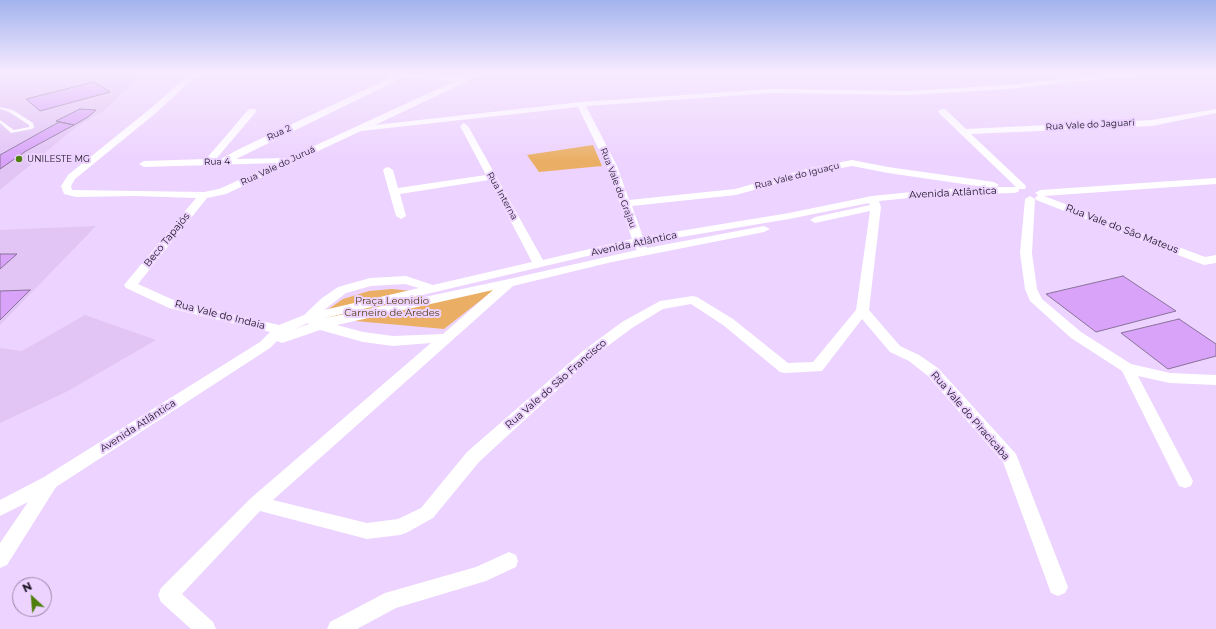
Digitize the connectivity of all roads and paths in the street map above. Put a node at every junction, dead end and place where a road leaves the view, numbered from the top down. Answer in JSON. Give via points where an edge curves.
{"nodes":[{"id":1,"x":162,"y":102,"type":"edge"},
{"id":2,"x":345,"y":102,"type":"edge"},
{"id":3,"x":415,"y":102,"type":"edge"},
{"id":4,"x":605,"y":102,"type":"edge"},
{"id":5,"x":581,"y":104,"type":"junction"},
{"id":6,"x":0,"y":108,"type":"edge"},
{"id":7,"x":252,"y":111,"type":"dead end"},
{"id":8,"x":942,"y":111,"type":"dead end"},
{"id":9,"x":1216,"y":111,"type":"edge"},
{"id":10,"x":0,"y":121,"type":"edge"},
{"id":11,"x":464,"y":126,"type":"dead end"},
{"id":12,"x":359,"y":129,"type":"junction"},
{"id":13,"x":964,"y":132,"type":"junction"},
{"id":14,"x":291,"y":160,"type":"junction"},
{"id":15,"x":208,"y":162,"type":"junction"},
{"id":16,"x":223,"y":162,"type":"junction"},
{"id":17,"x":144,"y":164,"type":"dead end"},
{"id":18,"x":388,"y":170,"type":"dead end"},
{"id":19,"x":491,"y":177,"type":"junction"},
{"id":20,"x":1216,"y":181,"type":"edge"},
{"id":21,"x":394,"y":192,"type":"junction"},
{"id":22,"x":1026,"y":193,"type":"junction"},
{"id":23,"x":204,"y":195,"type":"junction"},
{"id":24,"x":874,"y":203,"type":"junction"},
{"id":25,"x":625,"y":204,"type":"junction"},
{"id":26,"x":401,"y":216,"type":"dead end"},
{"id":27,"x":640,"y":246,"type":"junction"},
{"id":28,"x":1216,"y":258,"type":"edge"},
{"id":29,"x":540,"y":265,"type":"junction"},
{"id":30,"x":510,"y":277,"type":"junction"},
{"id":31,"x":130,"y":285,"type":"joint"},
{"id":32,"x":433,"y":289,"type":"junction"},
{"id":33,"x":862,"y":311,"type":"junction"},
{"id":34,"x":314,"y":322,"type":"junction"},
{"id":35,"x":284,"y":333,"type":"junction"},
{"id":36,"x":446,"y":338,"type":"junction"},
{"id":37,"x":1127,"y":368,"type":"junction"},
{"id":38,"x":1216,"y":380,"type":"edge"},
{"id":39,"x":1184,"y":481,"type":"dead end"},
{"id":40,"x":50,"y":482,"type":"junction"},
{"id":41,"x":257,"y":503,"type":"junction"},
{"id":42,"x":3,"y":505,"type":"edge"},
{"id":43,"x":0,"y":559,"type":"edge"},
{"id":44,"x":510,"y":561,"type":"dead end"},
{"id":45,"x":1058,"y":587,"type":"dead end"},
{"id":46,"x":206,"y":629,"type":"edge"},
{"id":47,"x":337,"y":629,"type":"edge"}],
"edges":[{"from":1,"to":23,"type":"street","name":"Rua Vale do Juruá","via":[[71,177],[66,186],[68,192]]},
{"from":2,"to":16,"type":"street","name":"Rua 2"},
{"from":3,"to":12,"type":"street","name":"Rua Vale do Juruá"},
{"from":4,"to":5,"type":"street"},
{"from":5,"to":12,"type":"street"},
{"from":5,"to":25,"type":"street","name":"Rua Vale do Grajau","via":[[612,166]]},
{"from":6,"to":10,"type":"lane","via":[[12,111],[31,124],[32,128],[13,132]]},
{"from":7,"to":15,"type":"street"},
{"from":8,"to":13,"type":"street"},
{"from":9,"to":13,"type":"street","name":"Rua Vale do Jaguari","via":[[1152,122]]},
{"from":11,"to":19,"type":"street","name":"Rua Interna"},
{"from":12,"to":14,"type":"street","name":"Rua Vale do Juruá"},
{"from":13,"to":22,"type":"street"},
{"from":14,"to":16,"type":"street","name":"Rua 4"},
{"from":14,"to":23,"type":"street","name":"Rua Vale do Juruá","via":[[222,192]]},
{"from":15,"to":16,"type":"street","name":"Rua 4"},
{"from":15,"to":17,"type":"street","name":"Rua 4"},
{"from":18,"to":21,"type":"street"},
{"from":19,"to":21,"type":"street"},
{"from":19,"to":29,"type":"street","name":"Rua Interna"},
{"from":20,"to":22,"type":"street","name":"Avenida Atlântica"},
{"from":21,"to":26,"type":"street"},
{"from":22,"to":24,"type":"street","name":"Avenida Atlântica"},
{"from":22,"to":25,"type":"street","name":"Rua Vale do Iguaçu","via":[[852,164],[810,171],[736,192]]},
{"from":22,"to":28,"type":"street","name":"Rua Vale do São Mateus","via":[[1204,261]]},
{"from":22,"to":37,"type":"street","via":[[1026,253],[1030,289],[1036,301],[1076,335]]},
{"from":23,"to":31,"type":"street","name":"Beco Tapajós"},
{"from":24,"to":27,"type":"street","name":"Avenida Atlântica","via":[[848,214]]},
{"from":24,"to":33,"type":"street"},
{"from":25,"to":27,"type":"street","name":"Rua Vale do Grajau"},
{"from":27,"to":29,"type":"street","name":"Avenida Atlântica"},
{"from":27,"to":30,"type":"street","name":"Avenida Atlântica"},
{"from":29,"to":30,"type":"street","name":"Avenida Atlântica"},
{"from":30,"to":32,"type":"street","name":"Avenida Atlântica"},
{"from":30,"to":34,"type":"street","name":"Avenida Atlântica"},
{"from":30,"to":36,"type":"street"},
{"from":31,"to":35,"type":"street","name":"Rua Vale do Indaia","via":[[174,305]]},
{"from":32,"to":34,"type":"street","name":"Avenida Atlântica"},
{"from":32,"to":34,"type":"street","via":[[406,280],[370,282],[342,290],[326,301]]},
{"from":33,"to":41,"type":"street","name":"Rua Vale do São Francisco","via":[[817,367],[785,368],[728,322],[693,300],[660,305],[626,325],[588,354],[472,457],[427,513],[400,527],[367,531]]},
{"from":33,"to":45,"type":"street","name":"Rua Vale do Piracicaba","via":[[895,349],[914,358],[933,372],[1010,459]]},
{"from":34,"to":35,"type":"street","name":"Avenida Atlântica"},
{"from":34,"to":36,"type":"street","via":[[363,337],[393,341]]},
{"from":35,"to":40,"type":"street","name":"Avenida Atlântica"},
{"from":36,"to":41,"type":"street"},
{"from":37,"to":38,"type":"street","via":[[1170,378]]},
{"from":37,"to":39,"type":"street"},
{"from":40,"to":42,"type":"street","name":"Avenida Atlântica"},
{"from":40,"to":43,"type":"street"},
{"from":41,"to":46,"type":"street","via":[[168,595]]},
{"from":44,"to":47,"type":"street","via":[[479,575],[392,600]]}]}
